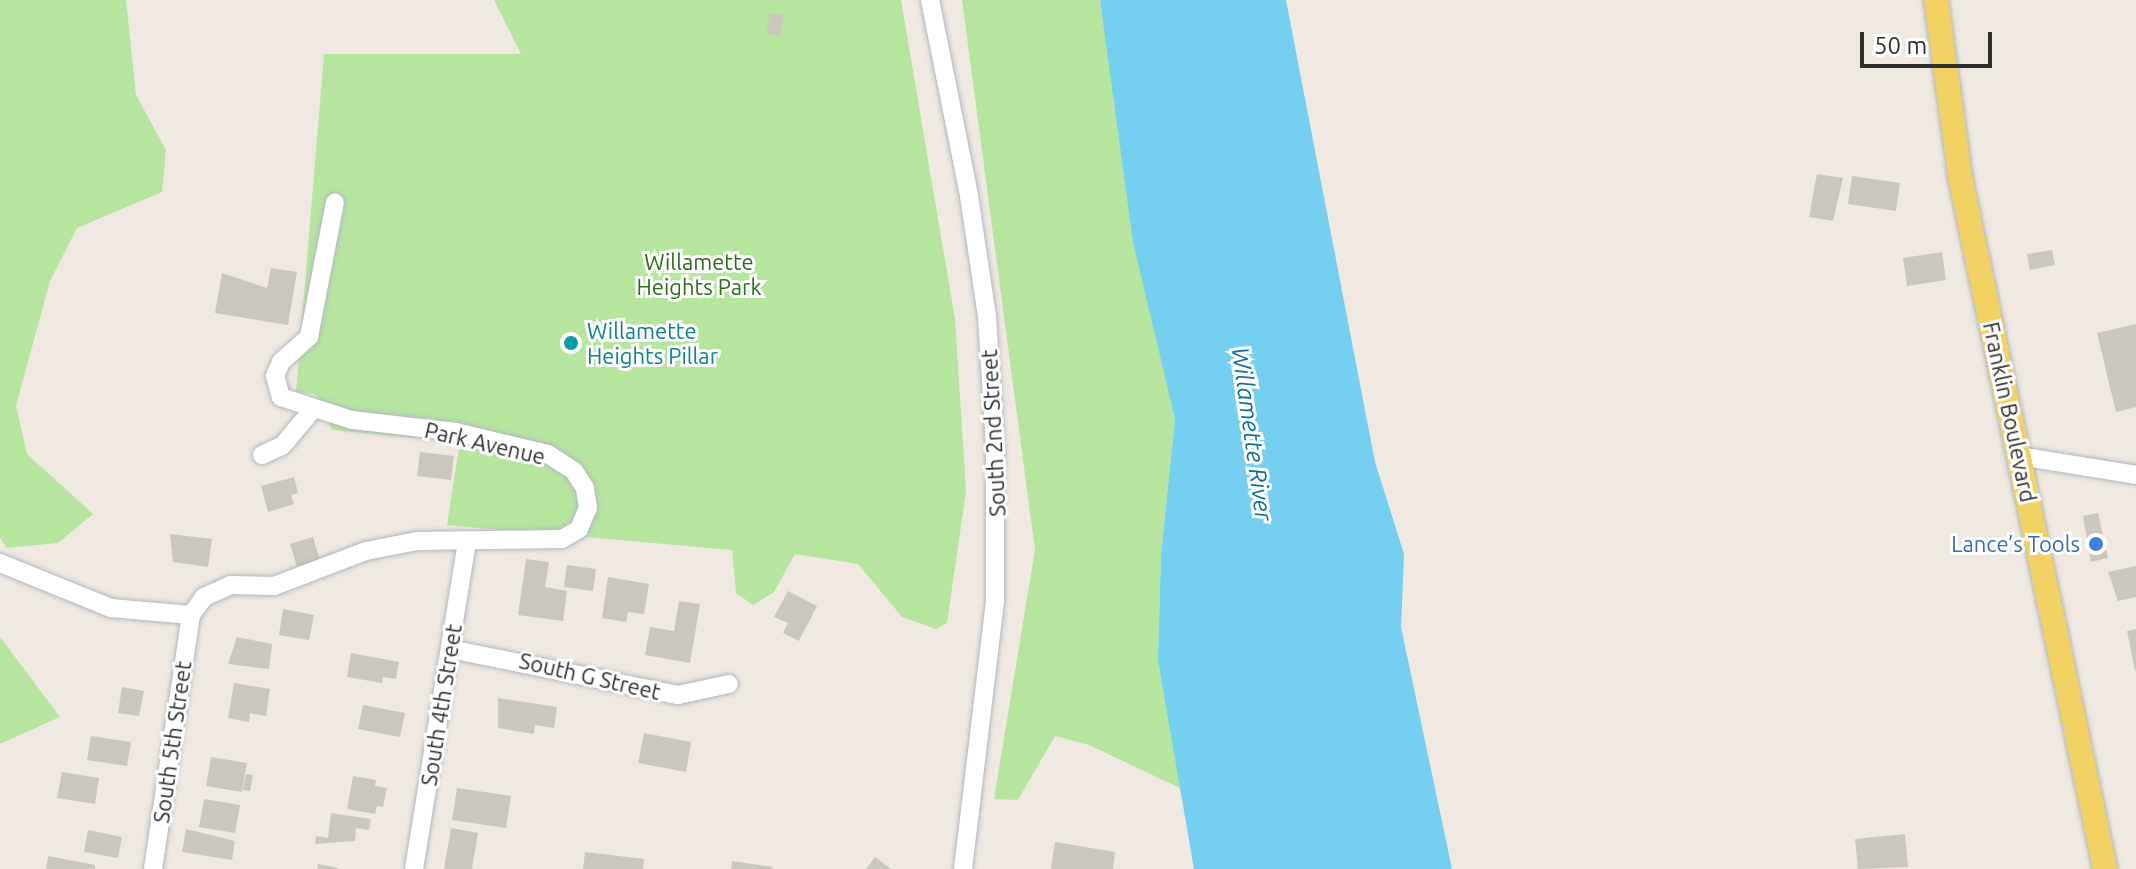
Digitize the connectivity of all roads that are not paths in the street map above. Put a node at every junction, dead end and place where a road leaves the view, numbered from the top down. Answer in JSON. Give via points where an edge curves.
{"nodes":[{"id":1,"x":930,"y":0,"type":"edge"},
{"id":2,"x":1936,"y":0,"type":"edge"},
{"id":3,"x":335,"y":202,"type":"dead end"},
{"id":4,"x":313,"y":409,"type":"junction"},
{"id":5,"x":262,"y":455,"type":"dead end"},
{"id":6,"x":2019,"y":456,"type":"junction"},
{"id":7,"x":2136,"y":475,"type":"edge"},
{"id":8,"x":467,"y":540,"type":"junction"},
{"id":9,"x":0,"y":563,"type":"edge"},
{"id":10,"x":191,"y":615,"type":"junction"},
{"id":11,"x":450,"y":649,"type":"junction"},
{"id":12,"x":729,"y":684,"type":"dead end"},
{"id":13,"x":153,"y":869,"type":"edge"},
{"id":14,"x":414,"y":869,"type":"edge"},
{"id":15,"x":963,"y":869,"type":"edge"},
{"id":16,"x":2105,"y":869,"type":"edge"}],
"edges":[{"from":1,"to":15,"type":"street","name":"South 2nd Street","via":[[978,256],[995,448],[994,617]]},
{"from":2,"to":6,"type":"main road","name":"Franklin Boulevard","via":[[1960,176]]},
{"from":3,"to":4,"type":"street","via":[[309,337],[281,362],[275,376],[281,397]]},
{"from":4,"to":5,"type":"street","via":[[283,445]]},
{"from":4,"to":8,"type":"street","name":"Park Avenue","via":[[352,420],[456,432],[548,454],[574,471],[585,488],[588,508],[579,529],[562,539]]},
{"from":6,"to":7,"type":"street"},
{"from":6,"to":16,"type":"main road","name":"Franklin Boulevard"},
{"from":8,"to":10,"type":"street","via":[[417,541],[366,551],[274,586],[231,585],[204,597]]},
{"from":8,"to":11,"type":"street","name":"South 4th Street"},
{"from":9,"to":10,"type":"street","via":[[111,608]]},
{"from":10,"to":13,"type":"street","name":"South 5th Street"},
{"from":11,"to":12,"type":"street","name":"South G Street","via":[[522,660],[649,692],[691,694]]},
{"from":11,"to":14,"type":"street","name":"South 4th Street"}]}
